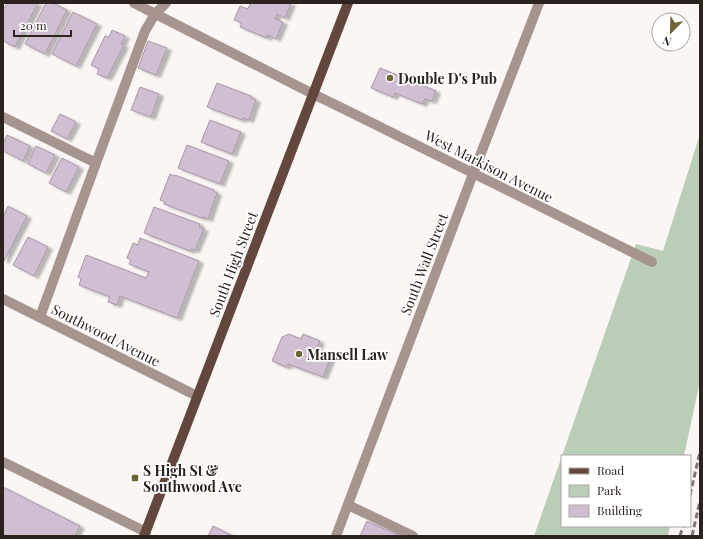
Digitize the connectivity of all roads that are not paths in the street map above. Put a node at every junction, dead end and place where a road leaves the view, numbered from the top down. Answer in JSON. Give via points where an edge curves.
{"nodes":[{"id":1,"x":134,"y":3,"type":"edge"},
{"id":2,"x":166,"y":3,"type":"edge"},
{"id":3,"x":348,"y":3,"type":"edge"},
{"id":4,"x":539,"y":3,"type":"edge"},
{"id":5,"x":155,"y":14,"type":"junction"},
{"id":6,"x":313,"y":94,"type":"junction"},
{"id":7,"x":3,"y":117,"type":"edge"},
{"id":8,"x":96,"y":163,"type":"junction"},
{"id":9,"x":473,"y":174,"type":"junction"},
{"id":10,"x":652,"y":262,"type":"dead end"},
{"id":11,"x":3,"y":299,"type":"edge"},
{"id":12,"x":40,"y":318,"type":"junction"},
{"id":13,"x":197,"y":396,"type":"junction"},
{"id":14,"x":3,"y":462,"type":"edge"},
{"id":15,"x":348,"y":505,"type":"junction"},
{"id":16,"x":145,"y":534,"type":"edge"},
{"id":17,"x":336,"y":536,"type":"edge"},
{"id":18,"x":413,"y":536,"type":"edge"}],
"edges":[{"from":1,"to":5,"type":"street","name":"West Markison Avenue"},
{"from":2,"to":5,"type":"street"},
{"from":3,"to":6,"type":"main road","name":"South High Street"},
{"from":4,"to":9,"type":"street","name":"South Wall Street"},
{"from":5,"to":6,"type":"street","name":"West Markison Avenue"},
{"from":5,"to":8,"type":"street","via":[[145,31]]},
{"from":6,"to":9,"type":"street","name":"West Markison Avenue"},
{"from":6,"to":13,"type":"main road","name":"South High Street"},
{"from":7,"to":8,"type":"street"},
{"from":8,"to":12,"type":"street"},
{"from":9,"to":10,"type":"street","name":"West Markison Avenue"},
{"from":9,"to":15,"type":"street","name":"South Wall Street"},
{"from":11,"to":12,"type":"street","name":"Southwood Avenue"},
{"from":12,"to":13,"type":"street","name":"Southwood Avenue"},
{"from":13,"to":16,"type":"main road","name":"South High Street"},
{"from":14,"to":16,"type":"street"},
{"from":15,"to":17,"type":"street","name":"South Wall Street"},
{"from":15,"to":18,"type":"street"}]}
